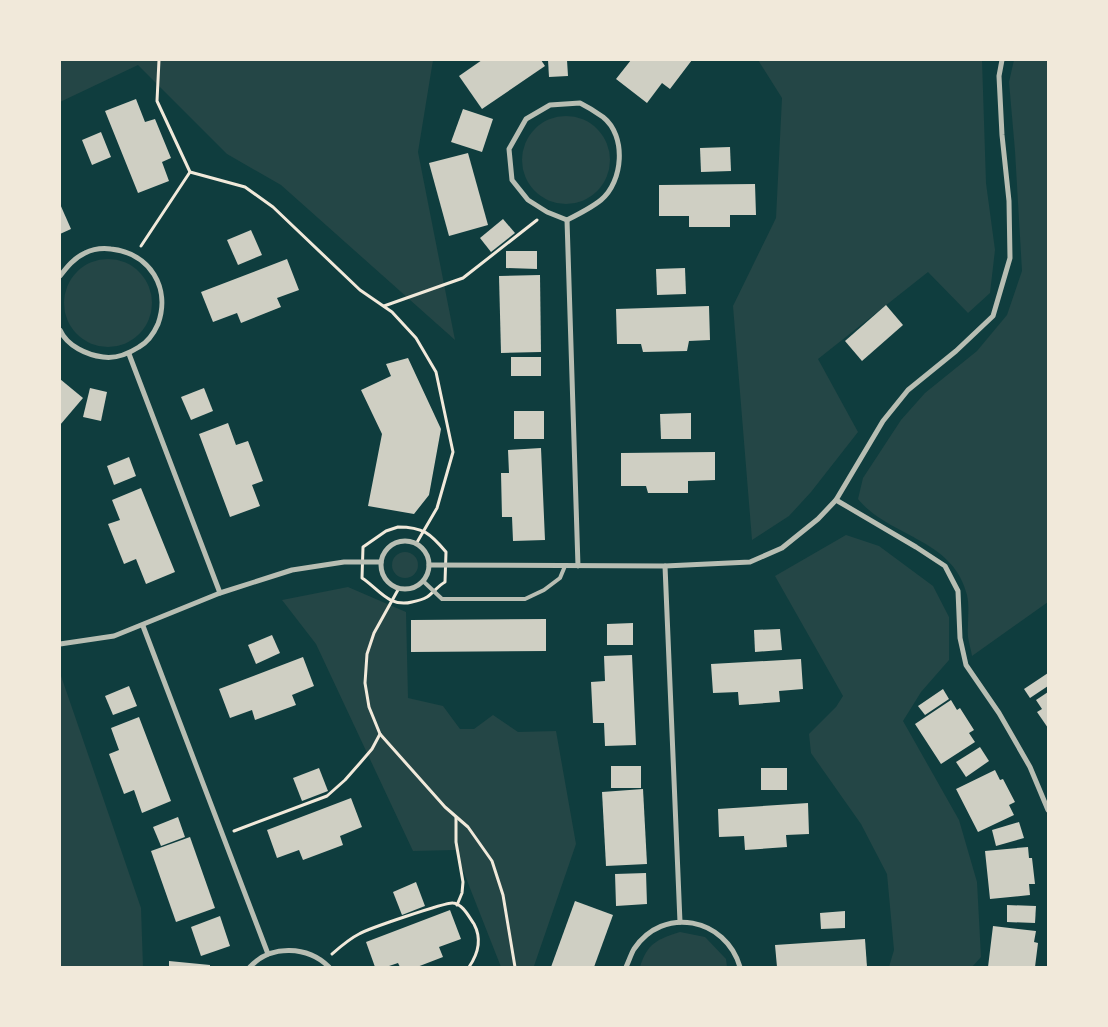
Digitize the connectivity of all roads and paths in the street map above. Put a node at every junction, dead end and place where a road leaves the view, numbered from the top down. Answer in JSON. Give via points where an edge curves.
{"nodes":[{"id":1,"x":159,"y":60,"type":"edge"},
{"id":2,"x":1002,"y":60,"type":"edge"},
{"id":3,"x":190,"y":172,"type":"junction"},
{"id":4,"x":547,"y":212,"type":"junction"},
{"id":5,"x":567,"y":220,"type":"junction"},
{"id":6,"x":135,"y":255,"type":"junction"},
{"id":7,"x":60,"y":276,"type":"edge"},
{"id":8,"x":384,"y":306,"type":"junction"},
{"id":9,"x":60,"y":330,"type":"edge"},
{"id":10,"x":129,"y":354,"type":"junction"},
{"id":11,"x":836,"y":500,"type":"junction"},
{"id":12,"x":424,"y":530,"type":"junction"},
{"id":13,"x":416,"y":544,"type":"junction"},
{"id":14,"x":362,"y":562,"type":"junction"},
{"id":15,"x":381,"y":562,"type":"junction"},
{"id":16,"x":429,"y":565,"type":"junction"},
{"id":17,"x":446,"y":565,"type":"junction"},
{"id":18,"x":565,"y":566,"type":"junction"},
{"id":19,"x":578,"y":566,"type":"junction"},
{"id":20,"x":665,"y":566,"type":"junction"},
{"id":21,"x":423,"y":581,"type":"junction"},
{"id":22,"x":399,"y":588,"type":"junction"},
{"id":23,"x":434,"y":592,"type":"junction"},
{"id":24,"x":220,"y":593,"type":"junction"},
{"id":25,"x":392,"y":601,"type":"junction"},
{"id":26,"x":143,"y":626,"type":"junction"},
{"id":27,"x":60,"y":644,"type":"edge"},
{"id":28,"x":380,"y":734,"type":"junction"},
{"id":29,"x":1048,"y":810,"type":"edge"},
{"id":30,"x":456,"y":816,"type":"junction"},
{"id":31,"x":223,"y":835,"type":"junction"},
{"id":32,"x":457,"y":905,"type":"junction"},
{"id":33,"x":680,"y":922,"type":"junction"},
{"id":34,"x":268,"y":954,"type":"junction"},
{"id":35,"x":323,"y":961,"type":"junction"},
{"id":36,"x":250,"y":967,"type":"edge"},
{"id":37,"x":329,"y":967,"type":"edge"},
{"id":38,"x":469,"y":967,"type":"edge"},
{"id":39,"x":515,"y":967,"type":"edge"},
{"id":40,"x":626,"y":967,"type":"edge"},
{"id":41,"x":740,"y":967,"type":"edge"}],
"edges":[{"from":1,"to":3,"type":"path","via":[[157,102]]},
{"from":2,"to":11,"type":"street","via":[[999,76],[1010,258],[993,316],[908,390],[883,421]]},
{"from":3,"to":6,"type":"path"},
{"from":3,"to":8,"type":"path","via":[[252,192],[273,207],[360,290]]},
{"from":4,"to":5,"type":"street"},
{"from":4,"to":5,"type":"street","via":[[528,200],[512,180],[509,149],[526,119],[550,105],[580,103],[605,118],[618,138],[620,157],[615,181],[602,199]]},
{"from":4,"to":8,"type":"path","via":[[463,278]]},
{"from":5,"to":19,"type":"street"},
{"from":6,"to":7,"type":"street","via":[[103,248],[85,253],[69,264]]},
{"from":6,"to":10,"type":"street","via":[[156,278],[162,295],[162,313],[144,344]]},
{"from":8,"to":12,"type":"path","via":[[416,338],[436,372],[452,452],[437,508]]},
{"from":9,"to":10,"type":"street","via":[[75,347],[91,356],[110,358]]},
{"from":10,"to":24,"type":"street"},
{"from":11,"to":20,"type":"street","via":[[782,548],[750,562]]},
{"from":11,"to":29,"type":"street","via":[[945,566],[958,591],[960,638],[966,665],[1030,767]]},
{"from":12,"to":13,"type":"path"},
{"from":12,"to":14,"type":"path","via":[[398,527],[386,532],[363,547]]},
{"from":12,"to":17,"type":"path","via":[[446,552]]},
{"from":13,"to":15,"type":"street","via":[[409,541],[394,544],[387,548]]},
{"from":13,"to":16,"type":"street","via":[[426,553]]},
{"from":14,"to":15,"type":"street"},
{"from":14,"to":24,"type":"street","via":[[292,570]]},
{"from":14,"to":25,"type":"path","via":[[362,578]]},
{"from":15,"to":22,"type":"street","via":[[383,576]]},
{"from":16,"to":17,"type":"street"},
{"from":16,"to":21,"type":"street"},
{"from":17,"to":18,"type":"street"},
{"from":17,"to":23,"type":"path","via":[[444,582]]},
{"from":18,"to":19,"type":"street"},
{"from":18,"to":23,"type":"lane","via":[[560,578],[525,599],[442,599]]},
{"from":19,"to":20,"type":"street"},
{"from":20,"to":33,"type":"street"},
{"from":21,"to":22,"type":"street","via":[[412,588]]},
{"from":21,"to":23,"type":"lane"},
{"from":22,"to":25,"type":"path"},
{"from":23,"to":25,"type":"path","via":[[424,599],[408,603]]},
{"from":24,"to":26,"type":"street"},
{"from":25,"to":28,"type":"path","via":[[374,633],[367,654],[365,683],[369,707]]},
{"from":26,"to":27,"type":"street","via":[[114,636]]},
{"from":26,"to":31,"type":"street"},
{"from":28,"to":30,"type":"path"},
{"from":28,"to":31,"type":"path","via":[[372,749],[327,796]]},
{"from":30,"to":32,"type":"path","via":[[462,882]]},
{"from":30,"to":39,"type":"path","via":[[468,827],[492,862],[503,895]]},
{"from":31,"to":34,"type":"street"},
{"from":32,"to":35,"type":"path","via":[[439,906],[360,932]]},
{"from":32,"to":38,"type":"path","via":[[476,929],[479,943],[476,957]]},
{"from":33,"to":40,"type":"street","via":[[662,926],[646,936],[633,950]]},
{"from":33,"to":41,"type":"street","via":[[713,930],[727,941]]},
{"from":34,"to":35,"type":"street","via":[[297,951]]},
{"from":34,"to":36,"type":"street"},
{"from":35,"to":37,"type":"street"}]}
